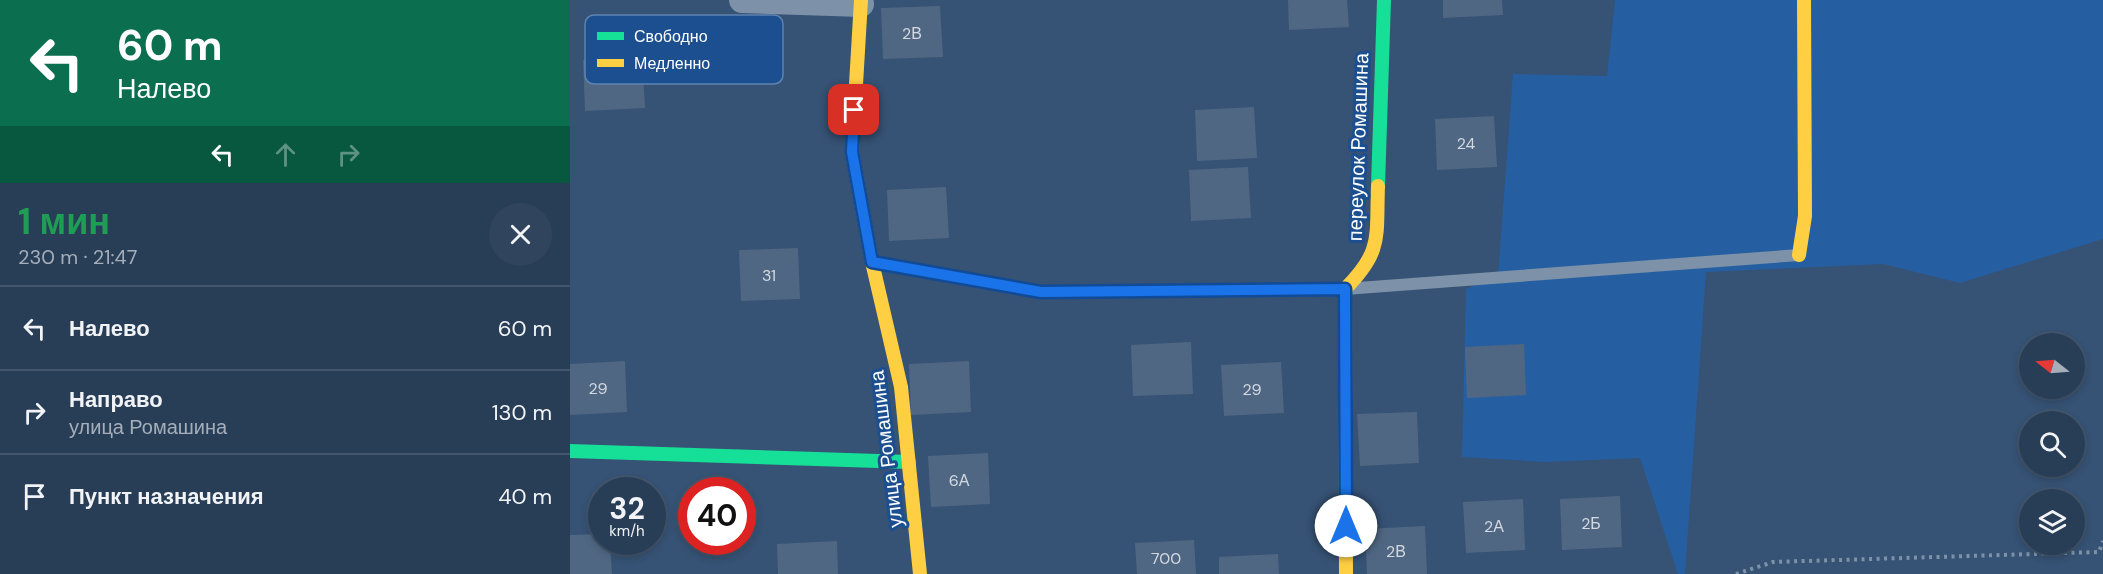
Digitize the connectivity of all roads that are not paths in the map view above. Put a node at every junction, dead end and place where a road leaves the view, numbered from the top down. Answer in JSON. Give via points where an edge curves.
{"nodes":[{"id":1,"x":742,"y":0,"type":"edge"},
{"id":2,"x":1384,"y":0,"type":"edge"},
{"id":3,"x":1804,"y":0,"type":"edge"},
{"id":4,"x":861,"y":2,"type":"edge"},
{"id":5,"x":1799,"y":255,"type":"joint"},
{"id":6,"x":872,"y":262,"type":"junction"},
{"id":7,"x":1345,"y":289,"type":"junction"},
{"id":8,"x":570,"y":451,"type":"edge"},
{"id":9,"x":909,"y":462,"type":"junction"},
{"id":10,"x":920,"y":574,"type":"edge"},
{"id":11,"x":1346,"y":574,"type":"edge"}],
"edges":[{"from":1,"to":4,"type":"street"},
{"from":2,"to":7,"type":"street","name":"переулок Ромашина","via":[[1376,247],[1365,269]]},
{"from":3,"to":5,"type":"street","via":[[1805,216]]},
{"from":4,"to":6,"type":"street","name":"улица Ромашина","via":[[852,152]]},
{"from":5,"to":7,"type":"lane"},
{"from":6,"to":7,"type":"lane","via":[[1041,292]]},
{"from":6,"to":9,"type":"street","name":"улица Ромашина","via":[[901,387]]},
{"from":7,"to":11,"type":"street"},
{"from":8,"to":9,"type":"street"},
{"from":9,"to":10,"type":"street","name":"улица Ромашина"}]}
